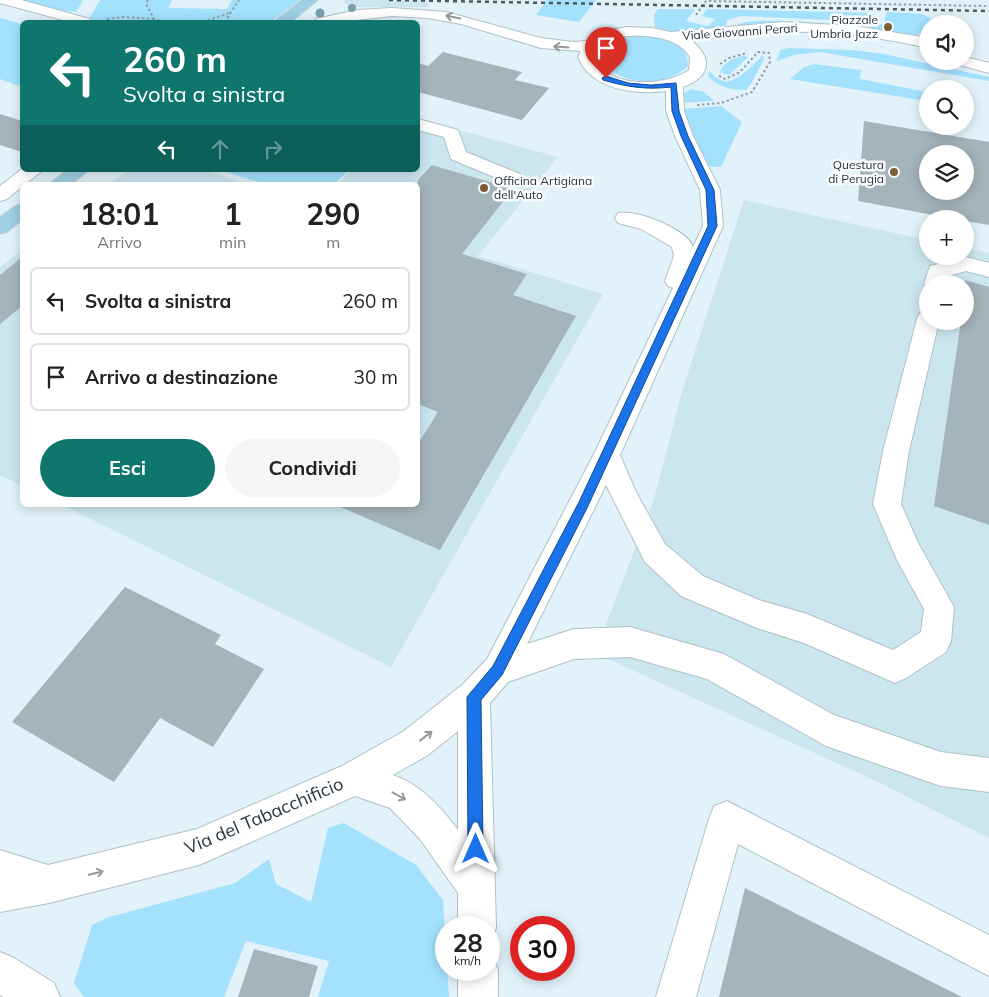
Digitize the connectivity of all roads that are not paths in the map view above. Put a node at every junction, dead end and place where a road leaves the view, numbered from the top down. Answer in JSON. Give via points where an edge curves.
{"nodes":[{"id":1,"x":4,"y":0,"type":"edge"},
{"id":2,"x":311,"y":0,"type":"edge"},
{"id":3,"x":333,"y":3,"type":"dead end"},
{"id":4,"x":87,"y":7,"type":"dead end"},
{"id":5,"x":469,"y":7,"type":"dead end"},
{"id":6,"x":359,"y":14,"type":"junction"},
{"id":7,"x":75,"y":20,"type":"edge"},
{"id":8,"x":83,"y":20,"type":"edge"},
{"id":9,"x":285,"y":20,"type":"edge"},
{"id":10,"x":331,"y":20,"type":"edge"},
{"id":11,"x":672,"y":36,"type":"junction"},
{"id":12,"x":919,"y":41,"type":"edge"},
{"id":13,"x":533,"y":42,"type":"junction"},
{"id":14,"x":590,"y":46,"type":"junction"},
{"id":15,"x":919,"y":52,"type":"edge"},
{"id":16,"x":974,"y":53,"type":"edge"},
{"id":17,"x":989,"y":56,"type":"edge"},
{"id":18,"x":699,"y":59,"type":"junction"},
{"id":19,"x":974,"y":64,"type":"edge"},
{"id":20,"x":989,"y":68,"type":"edge"},
{"id":21,"x":674,"y":84,"type":"junction"},
{"id":22,"x":420,"y":125,"type":"edge"},
{"id":23,"x":30,"y":172,"type":"edge"},
{"id":24,"x":76,"y":172,"type":"edge"},
{"id":25,"x":513,"y":178,"type":"dead end"},
{"id":26,"x":62,"y":182,"type":"edge"},
{"id":27,"x":0,"y":194,"type":"edge"},
{"id":28,"x":20,"y":211,"type":"edge"},
{"id":29,"x":625,"y":218,"type":"dead end"},
{"id":30,"x":0,"y":226,"type":"edge"},
{"id":31,"x":989,"y":270,"type":"edge"},
{"id":32,"x":937,"y":275,"type":"edge"},
{"id":33,"x":677,"y":304,"type":"junction"},
{"id":34,"x":925,"y":330,"type":"edge"},
{"id":35,"x":608,"y":455,"type":"junction"},
{"id":36,"x":498,"y":670,"type":"junction"},
{"id":37,"x":474,"y":697,"type":"junction"},
{"id":38,"x":989,"y":775,"type":"edge"},
{"id":39,"x":354,"y":778,"type":"junction"},
{"id":40,"x":0,"y":869,"type":"edge"},
{"id":41,"x":48,"y":884,"type":"junction"},
{"id":42,"x":475,"y":886,"type":"junction"},
{"id":43,"x":0,"y":893,"type":"edge"},
{"id":44,"x":476,"y":916,"type":"edge"},
{"id":45,"x":989,"y":956,"type":"edge"},
{"id":46,"x":0,"y":972,"type":"edge"},
{"id":47,"x":478,"y":981,"type":"edge"},
{"id":48,"x":40,"y":997,"type":"edge"},
{"id":49,"x":478,"y":997,"type":"edge"},
{"id":50,"x":676,"y":997,"type":"edge"}],
"edges":[{"from":1,"to":7,"type":"street"},
{"from":2,"to":9,"type":"main road"},
{"from":3,"to":6,"type":"street"},
{"from":4,"to":8,"type":"street"},
{"from":5,"to":13,"type":"street"},
{"from":6,"to":10,"type":"street"},
{"from":13,"to":6,"type":"street","one_way":true,"via":[[446,16],[396,12]]},
{"from":11,"to":12,"type":"street","name":"Viale Giovanni Perari","via":[[820,27]]},
{"from":11,"to":14,"type":"street","via":[[619,32],[602,37]]},
{"from":11,"to":18,"type":"street","via":[[685,42]]},
{"from":14,"to":13,"type":"street","one_way":true,"via":[[561,47]]},
{"from":14,"to":21,"type":"street","via":[[586,56],[591,68],[606,78],[651,88]]},
{"from":15,"to":18,"type":"street","name":"Viale Giovanni Perari","via":[[827,40],[758,42],[722,48]]},
{"from":16,"to":17,"type":"street"},
{"from":18,"to":21,"type":"street","via":[[695,73]]},
{"from":19,"to":20,"type":"street"},
{"from":21,"to":33,"type":"street","name":"Via del Tabacchificio","via":[[674,106],[684,136],[710,190],[713,226]]},
{"from":22,"to":25,"type":"street","via":[[452,134],[458,155]]},
{"from":23,"to":27,"type":"street"},
{"from":24,"to":26,"type":"main road"},
{"from":28,"to":30,"type":"main road"},
{"from":29,"to":33,"type":"street","via":[[648,224],[681,243],[685,256],[674,284]]},
{"from":31,"to":32,"type":"street","via":[[966,264],[938,270]]},
{"from":33,"to":35,"type":"street","name":"Via del Tabacchificio"},
{"from":34,"to":35,"type":"street","via":[[900,433],[887,504],[907,551],[939,607],[935,641],[895,667],[807,629],[757,614],[692,586],[655,553],[624,497]]},
{"from":35,"to":36,"type":"street","name":"Via del Tabacchificio"},
{"from":36,"to":37,"type":"street","name":"Via del Tabacchificio"},
{"from":36,"to":38,"type":"street","via":[[574,644],[630,642],[713,665],[826,729],[941,769]]},
{"from":39,"to":37,"type":"street","name":"Via del Tabacchificio","one_way":true,"via":[[416,743]]},
{"from":37,"to":42,"type":"street"},
{"from":41,"to":39,"type":"street","name":"Via del Tabacchificio","one_way":true,"via":[[199,847]]},
{"from":39,"to":42,"type":"street","name":"Via del Tabacchificio","one_way":true,"via":[[402,795],[433,826]]},
{"from":40,"to":41,"type":"street"},
{"from":41,"to":43,"type":"street","name":"Via del Tabacchificio"},
{"from":42,"to":44,"type":"street"},
{"from":45,"to":50,"type":"street","via":[[727,819]]},
{"from":46,"to":48,"type":"street"},
{"from":47,"to":49,"type":"street"}]}
